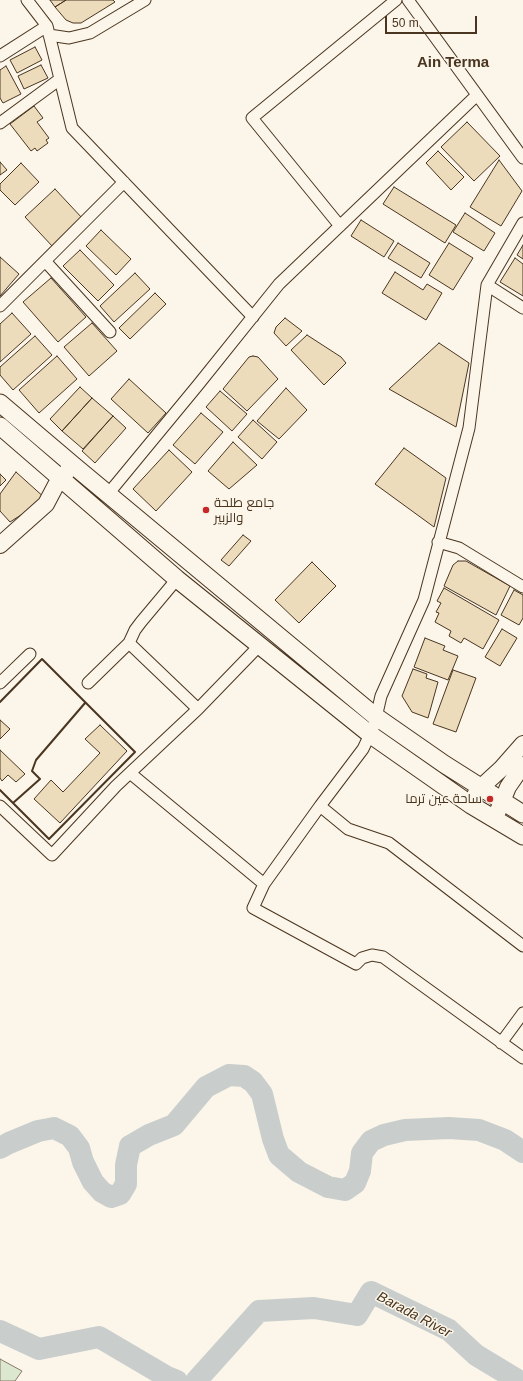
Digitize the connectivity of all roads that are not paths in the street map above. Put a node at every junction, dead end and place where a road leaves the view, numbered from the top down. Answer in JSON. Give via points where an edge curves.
{"nodes":[{"id":1,"x":27,"y":0,"type":"edge"},
{"id":2,"x":145,"y":0,"type":"edge"},
{"id":3,"x":396,"y":0,"type":"edge"},
{"id":4,"x":408,"y":0,"type":"edge"},
{"id":5,"x":48,"y":31,"type":"junction"},
{"id":6,"x":0,"y":56,"type":"edge"},
{"id":7,"x":60,"y":79,"type":"junction"},
{"id":8,"x":477,"y":95,"type":"junction"},
{"id":9,"x":0,"y":123,"type":"edge"},
{"id":10,"x":523,"y":158,"type":"edge"},
{"id":11,"x":124,"y":182,"type":"junction"},
{"id":12,"x":523,"y":223,"type":"edge"},
{"id":13,"x":340,"y":226,"type":"junction"},
{"id":14,"x":45,"y":261,"type":"junction"},
{"id":15,"x":487,"y":285,"type":"junction"},
{"id":16,"x":0,"y":306,"type":"edge"},
{"id":17,"x":523,"y":308,"type":"edge"},
{"id":18,"x":253,"y":317,"type":"junction"},
{"id":19,"x":110,"y":332,"type":"dead end"},
{"id":20,"x":0,"y":403,"type":"edge"},
{"id":21,"x":0,"y":426,"type":"edge"},
{"id":22,"x":73,"y":465,"type":"junction"},
{"id":23,"x":60,"y":479,"type":"junction"},
{"id":24,"x":108,"y":494,"type":"junction"},
{"id":25,"x":2,"y":539,"type":"edge"},
{"id":26,"x":438,"y":542,"type":"junction"},
{"id":27,"x":177,"y":578,"type":"junction"},
{"id":28,"x":523,"y":587,"type":"edge"},
{"id":29,"x":129,"y":643,"type":"junction"},
{"id":30,"x":259,"y":646,"type":"junction"},
{"id":31,"x":30,"y":654,"type":"dead end"},
{"id":32,"x":0,"y":683,"type":"edge"},
{"id":33,"x":88,"y":683,"type":"dead end"},
{"id":34,"x":198,"y":709,"type":"junction"},
{"id":35,"x":375,"y":716,"type":"junction"},
{"id":36,"x":370,"y":735,"type":"junction"},
{"id":37,"x":523,"y":744,"type":"edge"},
{"id":38,"x":523,"y":765,"type":"edge"},
{"id":39,"x":130,"y":773,"type":"junction"},
{"id":40,"x":480,"y":787,"type":"junction"},
{"id":41,"x":502,"y":802,"type":"junction"},
{"id":42,"x":471,"y":805,"type":"junction"},
{"id":43,"x":0,"y":806,"type":"edge"},
{"id":44,"x":320,"y":806,"type":"junction"},
{"id":45,"x":523,"y":814,"type":"edge"},
{"id":46,"x":491,"y":817,"type":"junction"},
{"id":47,"x":523,"y":836,"type":"edge"},
{"id":48,"x":264,"y":884,"type":"junction"},
{"id":49,"x":523,"y":946,"type":"edge"},
{"id":50,"x":523,"y":1012,"type":"edge"},
{"id":51,"x":501,"y":1043,"type":"junction"},
{"id":52,"x":523,"y":1058,"type":"edge"}],
"edges":[{"from":1,"to":5,"type":"street"},
{"from":2,"to":5,"type":"street","via":[[90,33],[69,38]]},
{"from":3,"to":13,"type":"street","via":[[252,118]]},
{"from":4,"to":8,"type":"street"},
{"from":5,"to":6,"type":"street"},
{"from":5,"to":7,"type":"street"},
{"from":7,"to":9,"type":"street"},
{"from":7,"to":11,"type":"street","via":[[72,128]]},
{"from":8,"to":10,"type":"street"},
{"from":8,"to":13,"type":"street"},
{"from":11,"to":14,"type":"street"},
{"from":11,"to":18,"type":"street"},
{"from":12,"to":15,"type":"street"},
{"from":13,"to":18,"type":"street","via":[[279,284]]},
{"from":14,"to":16,"type":"street"},
{"from":14,"to":19,"type":"street"},
{"from":15,"to":17,"type":"street"},
{"from":15,"to":26,"type":"street","via":[[469,428]]},
{"from":18,"to":24,"type":"street"},
{"from":20,"to":22,"type":"main road"},
{"from":21,"to":23,"type":"main road"},
{"from":22,"to":23,"type":"street"},
{"from":22,"to":24,"type":"main road"},
{"from":23,"to":25,"type":"street","via":[[46,504]]},
{"from":23,"to":27,"type":"main road"},
{"from":24,"to":35,"type":"main road"},
{"from":26,"to":28,"type":"street","via":[[459,548]]},
{"from":26,"to":35,"type":"street","via":[[424,600],[381,696]]},
{"from":27,"to":29,"type":"street","via":[[135,630]]},
{"from":27,"to":30,"type":"main road"},
{"from":29,"to":33,"type":"street"},
{"from":29,"to":34,"type":"street"},
{"from":30,"to":34,"type":"street"},
{"from":30,"to":36,"type":"main road"},
{"from":31,"to":32,"type":"street"},
{"from":34,"to":39,"type":"street"},
{"from":35,"to":36,"type":"street"},
{"from":35,"to":40,"type":"main road"},
{"from":36,"to":42,"type":"main road"},
{"from":36,"to":44,"type":"street","via":[[363,749]]},
{"from":37,"to":40,"type":"street","via":[[501,769]]},
{"from":38,"to":41,"type":"street","via":[[508,787]]},
{"from":39,"to":43,"type":"street","via":[[52,855]]},
{"from":39,"to":48,"type":"street"},
{"from":40,"to":41,"type":"main road"},
{"from":40,"to":42,"type":"street"},
{"from":41,"to":45,"type":"main road"},
{"from":41,"to":46,"type":"street","via":[[498,811]]},
{"from":42,"to":46,"type":"main road"},
{"from":44,"to":48,"type":"street"},
{"from":44,"to":49,"type":"street","via":[[348,829],[389,843]]},
{"from":46,"to":47,"type":"main road"},
{"from":48,"to":51,"type":"street","via":[[253,908],[356,964],[362,958],[372,955],[383,957]]},
{"from":50,"to":51,"type":"street"},
{"from":51,"to":52,"type":"street"}]}
